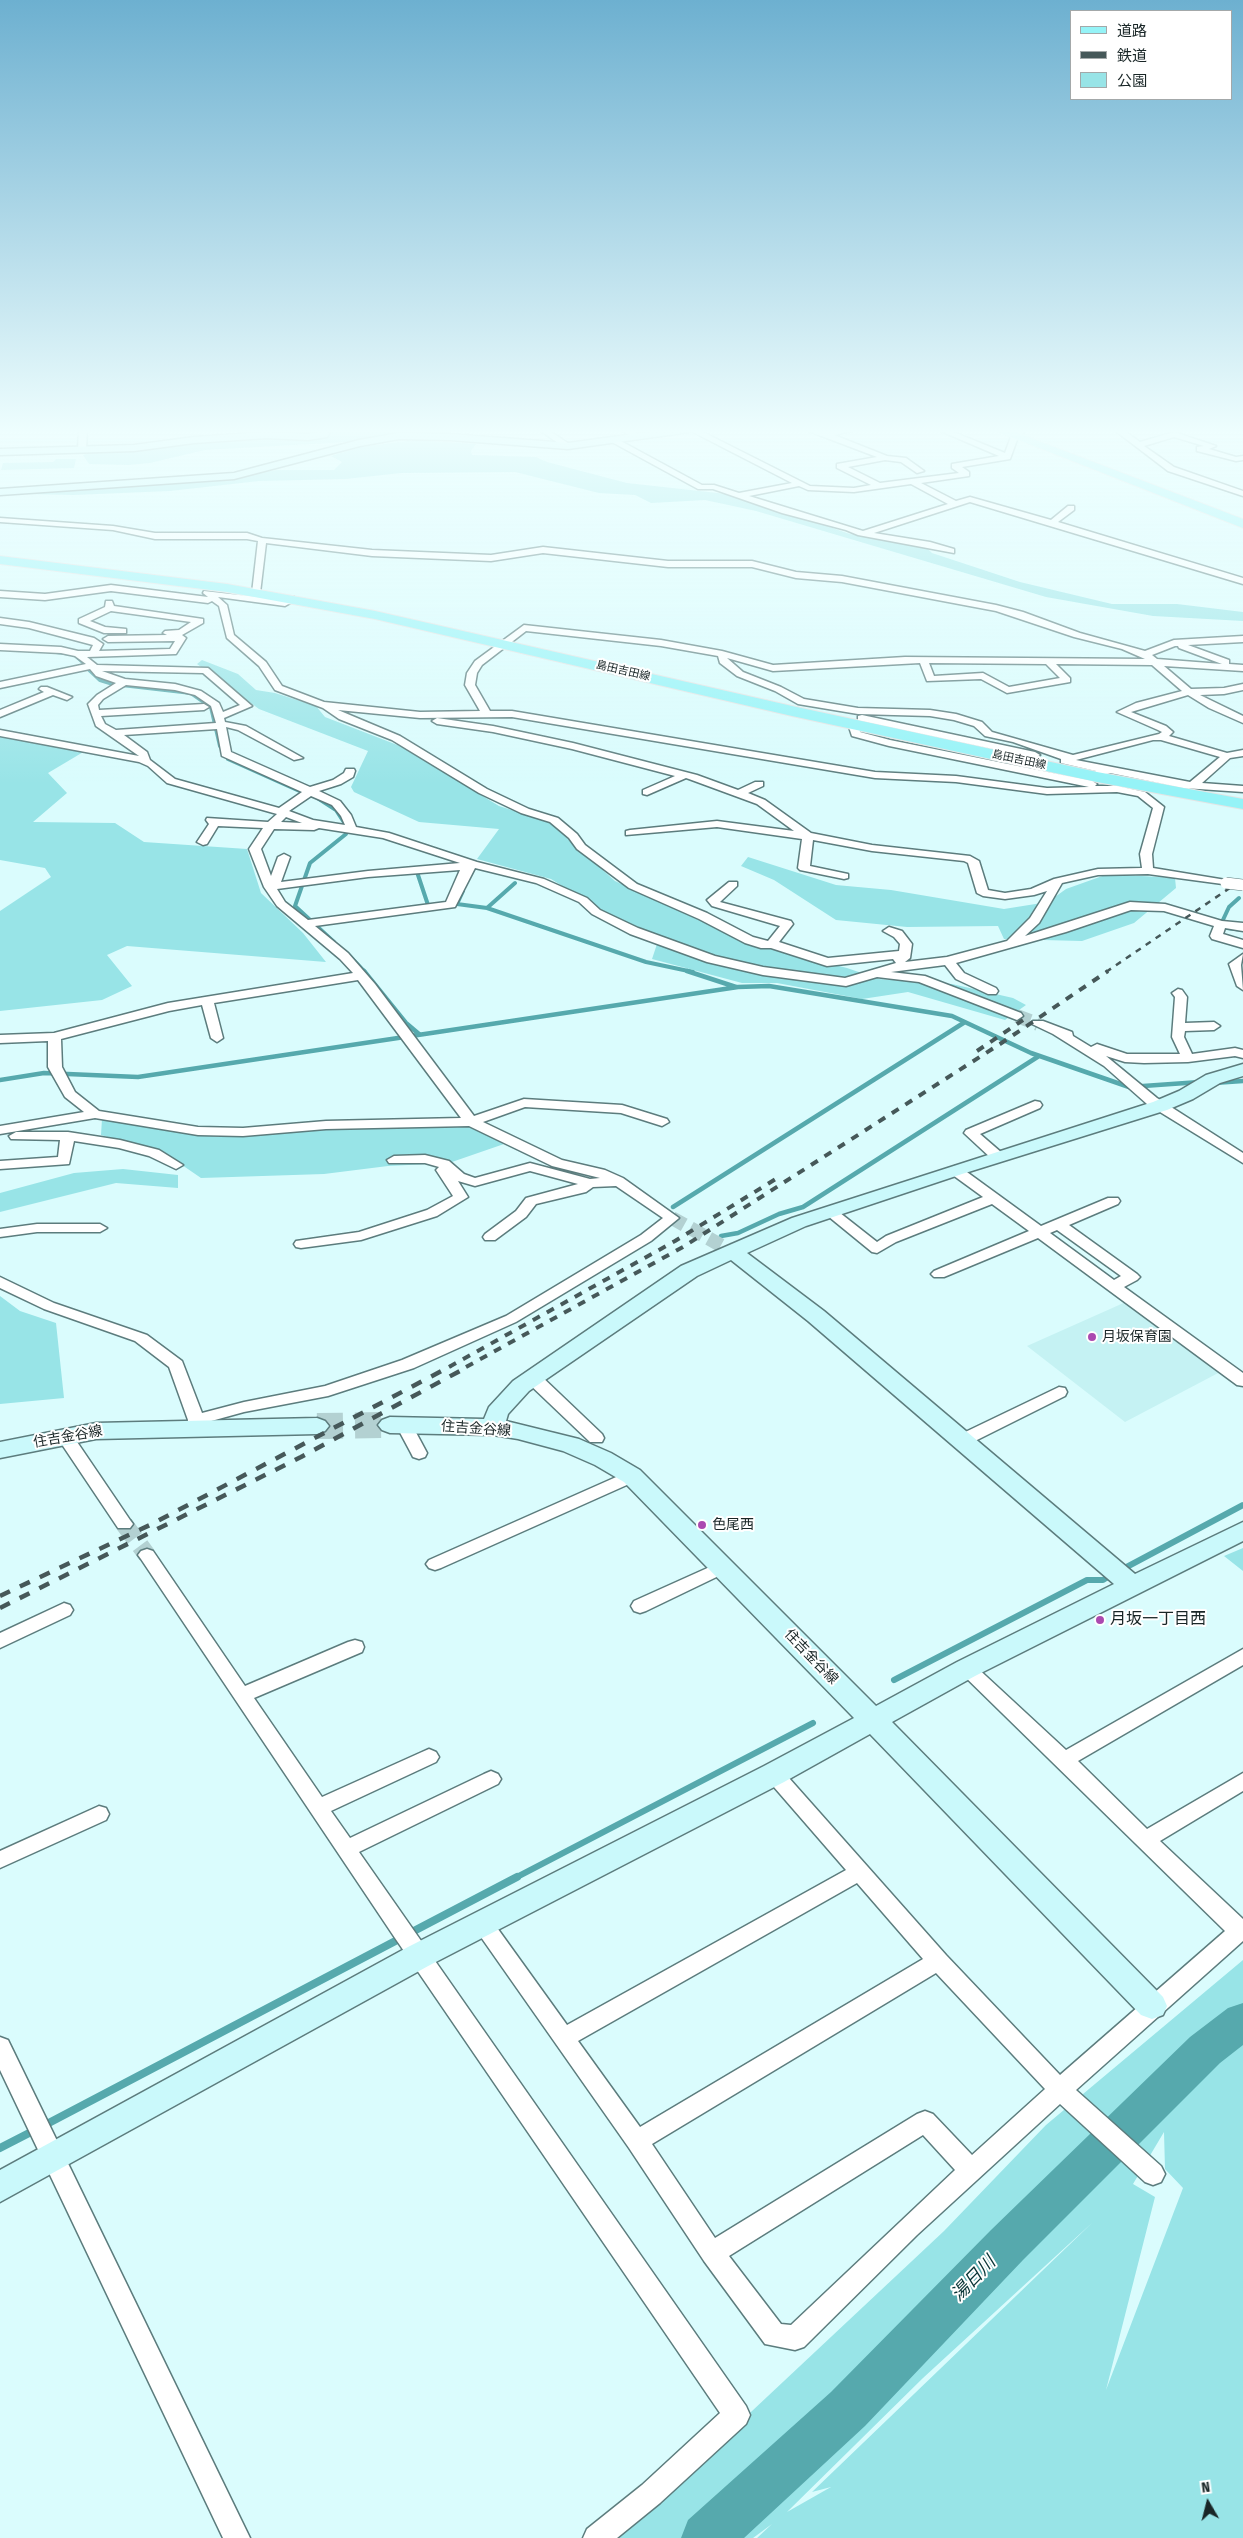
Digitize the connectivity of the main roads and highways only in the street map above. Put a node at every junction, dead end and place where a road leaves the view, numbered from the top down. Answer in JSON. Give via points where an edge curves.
{"nodes":[{"id":1,"x":0,"y":560,"type":"edge"},
{"id":2,"x":1243,"y":804,"type":"edge"}],
"edges":[{"from":1,"to":2,"type":"main road","name":"島田吉田線","via":[[153,578],[212,603],[256,593],[375,614],[851,716],[1096,780]]}]}
